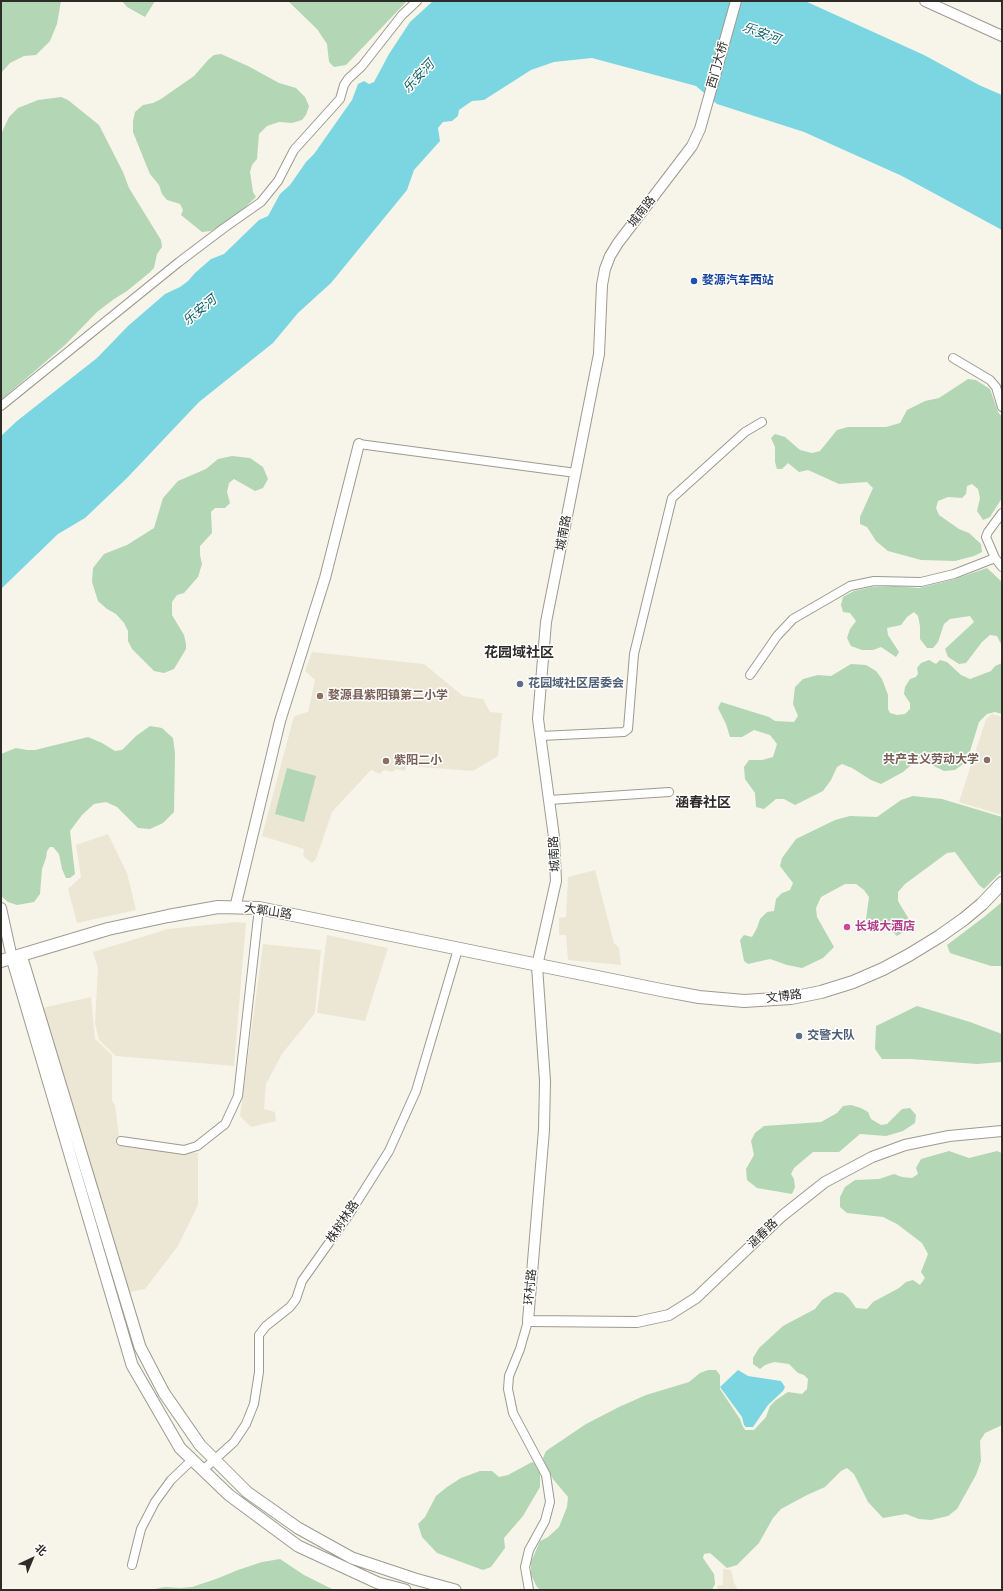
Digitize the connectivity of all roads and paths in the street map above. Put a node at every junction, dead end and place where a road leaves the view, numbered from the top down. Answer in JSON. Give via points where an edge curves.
{"nodes":[{"id":1,"x":417,"y":1,"type":"edge"},
{"id":2,"x":736,"y":1,"type":"edge"},
{"id":3,"x":925,"y":1,"type":"edge"},
{"id":4,"x":1002,"y":36,"type":"edge"},
{"id":5,"x":700,"y":129,"type":"joint"},
{"id":6,"x":954,"y":358,"type":"dead end"},
{"id":7,"x":1,"y":406,"type":"edge"},
{"id":8,"x":1002,"y":407,"type":"edge"},
{"id":9,"x":762,"y":422,"type":"dead end"},
{"id":10,"x":359,"y":444,"type":"joint"},
{"id":11,"x":576,"y":473,"type":"junction"},
{"id":12,"x":1002,"y":512,"type":"edge"},
{"id":13,"x":995,"y":558,"type":"junction"},
{"id":14,"x":1002,"y":567,"type":"edge"},
{"id":15,"x":750,"y":674,"type":"dead end"},
{"id":16,"x":540,"y":736,"type":"junction"},
{"id":17,"x":669,"y":792,"type":"dead end"},
{"id":18,"x":549,"y":800,"type":"junction"},
{"id":19,"x":1002,"y":883,"type":"edge"},
{"id":20,"x":1,"y":908,"type":"edge"},
{"id":21,"x":235,"y":908,"type":"junction"},
{"id":22,"x":259,"y":908,"type":"junction"},
{"id":23,"x":458,"y":949,"type":"junction"},
{"id":24,"x":11,"y":958,"type":"edge"},
{"id":25,"x":537,"y":966,"type":"junction"},
{"id":26,"x":1002,"y":1131,"type":"edge"},
{"id":27,"x":121,"y":1141,"type":"dead end"},
{"id":28,"x":528,"y":1321,"type":"junction"},
{"id":29,"x":214,"y":1459,"type":"junction"},
{"id":30,"x":192,"y":1460,"type":"junction"},
{"id":31,"x":203,"y":1470,"type":"junction"},
{"id":32,"x":132,"y":1565,"type":"dead end"},
{"id":33,"x":405,"y":1590,"type":"edge"},
{"id":34,"x":455,"y":1590,"type":"edge"},
{"id":35,"x":529,"y":1590,"type":"edge"}],
"edges":[{"from":1,"to":7,"type":"street","via":[[348,79],[340,99],[294,150],[278,181],[261,202],[179,262]]},
{"from":2,"to":5,"type":"street","name":"西门大桥"},
{"from":3,"to":4,"type":"street"},
{"from":5,"to":11,"type":"street","name":"城南路","via":[[692,146],[610,256],[605,269],[599,354]]},
{"from":6,"to":8,"type":"street","via":[[990,380],[996,387]]},
{"from":9,"to":16,"type":"street","via":[[746,432],[672,498],[634,654],[628,729],[624,732]]},
{"from":10,"to":11,"type":"street"},
{"from":10,"to":21,"type":"street","via":[[325,578],[280,721]]},
{"from":11,"to":16,"type":"street","name":"城南路","via":[[546,622],[538,719]]},
{"from":12,"to":13,"type":"street","via":[[986,537]]},
{"from":13,"to":14,"type":"street"},
{"from":13,"to":15,"type":"street","via":[[954,574],[921,582],[874,581],[850,586],[793,619],[777,636]]},
{"from":16,"to":18,"type":"street","name":"城南路"},
{"from":17,"to":18,"type":"street"},
{"from":18,"to":25,"type":"street","name":"城南路","via":[[556,855],[556,881]]},
{"from":19,"to":25,"type":"main road","name":"文博路","via":[[964,919],[909,955],[853,982],[791,998],[744,1001],[699,997]]},
{"from":20,"to":24,"type":"street"},
{"from":21,"to":22,"type":"main road","name":"大鄣山路"},
{"from":21,"to":24,"type":"main road","name":"大鄣山路","via":[[218,907],[116,928]]},
{"from":22,"to":23,"type":"main road","name":"大鄣山路"},
{"from":22,"to":27,"type":"street","via":[[238,1096],[225,1124],[196,1146],[184,1150]]},
{"from":23,"to":25,"type":"main road","name":"大鄣山路"},
{"from":23,"to":29,"type":"street","name":"株树林路","via":[[416,1091],[389,1151],[348,1216],[302,1281],[296,1299],[259,1335],[259,1372],[254,1404],[246,1424],[234,1442]]},
{"from":24,"to":29,"type":"main road","via":[[140,1346],[164,1393],[200,1445]]},
{"from":24,"to":30,"type":"main road","via":[[132,1365],[180,1448]]},
{"from":25,"to":28,"type":"street","name":"环村路","via":[[545,1082],[544,1130]]},
{"from":26,"to":28,"type":"street","name":"涵春路","via":[[948,1136],[904,1145],[872,1157],[825,1182],[782,1216],[696,1298],[669,1315],[637,1322]]},
{"from":28,"to":35,"type":"street","name":"环村路","via":[[509,1376],[508,1389],[513,1413],[546,1475],[550,1502],[545,1521],[529,1550],[525,1567]]},
{"from":29,"to":31,"type":"street","name":"株树林路"},
{"from":29,"to":34,"type":"main road","via":[[247,1492],[298,1528],[352,1558]]},
{"from":30,"to":31,"type":"main road"},
{"from":30,"to":32,"type":"street","via":[[171,1480],[155,1502],[141,1529]]},
{"from":31,"to":33,"type":"main road","via":[[229,1495],[298,1546],[378,1583]]}]}
